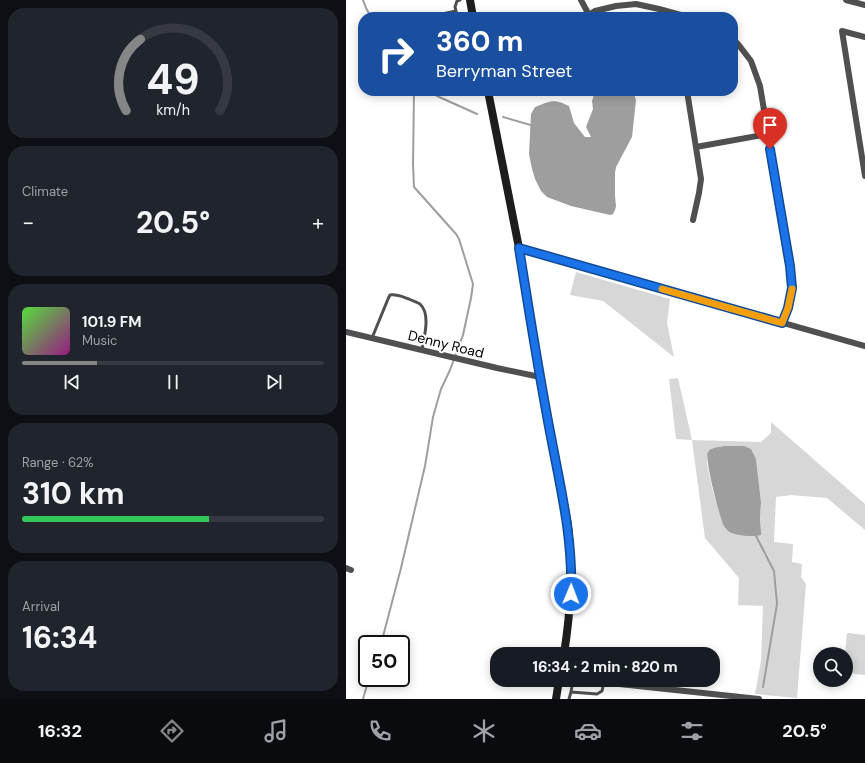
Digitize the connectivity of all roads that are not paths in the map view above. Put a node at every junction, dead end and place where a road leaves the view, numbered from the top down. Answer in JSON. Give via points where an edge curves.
{"nodes":[{"id":1,"x":458,"y":0,"type":"edge"},
{"id":2,"x":470,"y":0,"type":"edge"},
{"id":3,"x":581,"y":0,"type":"edge"},
{"id":4,"x":846,"y":0,"type":"edge"},
{"id":5,"x":637,"y":2,"type":"edge"},
{"id":6,"x":865,"y":5,"type":"edge"},
{"id":7,"x":456,"y":11,"type":"joint"},
{"id":8,"x":451,"y":12,"type":"edge"},
{"id":9,"x":472,"y":12,"type":"edge"},
{"id":10,"x":586,"y":12,"type":"edge"},
{"id":11,"x":593,"y":12,"type":"edge"},
{"id":12,"x":670,"y":12,"type":"edge"},
{"id":13,"x":865,"y":37,"type":"edge"},
{"id":14,"x":738,"y":44,"type":"edge"},
{"id":15,"x":489,"y":96,"type":"edge"},
{"id":16,"x":688,"y":96,"type":"edge"},
{"id":17,"x":768,"y":134,"type":"junction"},
{"id":18,"x":696,"y":147,"type":"junction"},
{"id":19,"x":865,"y":176,"type":"edge"},
{"id":20,"x":692,"y":220,"type":"dead end"},
{"id":21,"x":519,"y":248,"type":"junction"},
{"id":22,"x":782,"y":323,"type":"junction"},
{"id":23,"x":346,"y":332,"type":"edge"},
{"id":24,"x":372,"y":338,"type":"junction"},
{"id":25,"x":865,"y":346,"type":"edge"},
{"id":26,"x":422,"y":350,"type":"junction"},
{"id":27,"x":540,"y":377,"type":"junction"},
{"id":28,"x":565,"y":647,"type":"edge"},
{"id":29,"x":558,"y":687,"type":"edge"},
{"id":30,"x":572,"y":687,"type":"edge"},
{"id":31,"x":603,"y":687,"type":"edge"},
{"id":32,"x":650,"y":687,"type":"edge"},
{"id":33,"x":571,"y":692,"type":"junction"},
{"id":34,"x":580,"y":693,"type":"junction"},
{"id":35,"x":556,"y":699,"type":"edge"},
{"id":36,"x":570,"y":699,"type":"edge"},
{"id":37,"x":579,"y":699,"type":"edge"},
{"id":38,"x":760,"y":699,"type":"edge"}],
"edges":[{"from":1,"to":7,"type":"lane"},
{"from":2,"to":9,"type":"main road"},
{"from":3,"to":10,"type":"street"},
{"from":4,"to":6,"type":"street"},
{"from":5,"to":11,"type":"street"},
{"from":5,"to":12,"type":"street"},
{"from":7,"to":8,"type":"lane"},
{"from":13,"to":19,"type":"street","via":[[842,31]]},
{"from":14,"to":17,"type":"street","via":[[751,61],[760,86]]},
{"from":15,"to":21,"type":"main road"},
{"from":16,"to":18,"type":"street"},
{"from":17,"to":18,"type":"street"},
{"from":17,"to":22,"type":"street","via":[[792,288]]},
{"from":18,"to":20,"type":"street","via":[[701,179],[700,193]]},
{"from":21,"to":22,"type":"street"},
{"from":21,"to":27,"type":"main road"},
{"from":22,"to":25,"type":"street"},
{"from":23,"to":24,"type":"street","name":"Denny Road"},
{"from":24,"to":26,"type":"street","name":"Denny Road"},
{"from":24,"to":26,"type":"lane","via":[[388,299],[395,295],[418,302],[426,312]]},
{"from":26,"to":27,"type":"street","name":"Denny Road"},
{"from":27,"to":28,"type":"main road","via":[[566,511],[570,548],[570,605]]},
{"from":29,"to":35,"type":"main road"},
{"from":30,"to":33,"type":"lane"},
{"from":31,"to":34,"type":"lane","via":[[598,694]]},
{"from":32,"to":38,"type":"street"},
{"from":33,"to":34,"type":"lane"},
{"from":33,"to":36,"type":"lane"},
{"from":34,"to":37,"type":"lane"}]}
